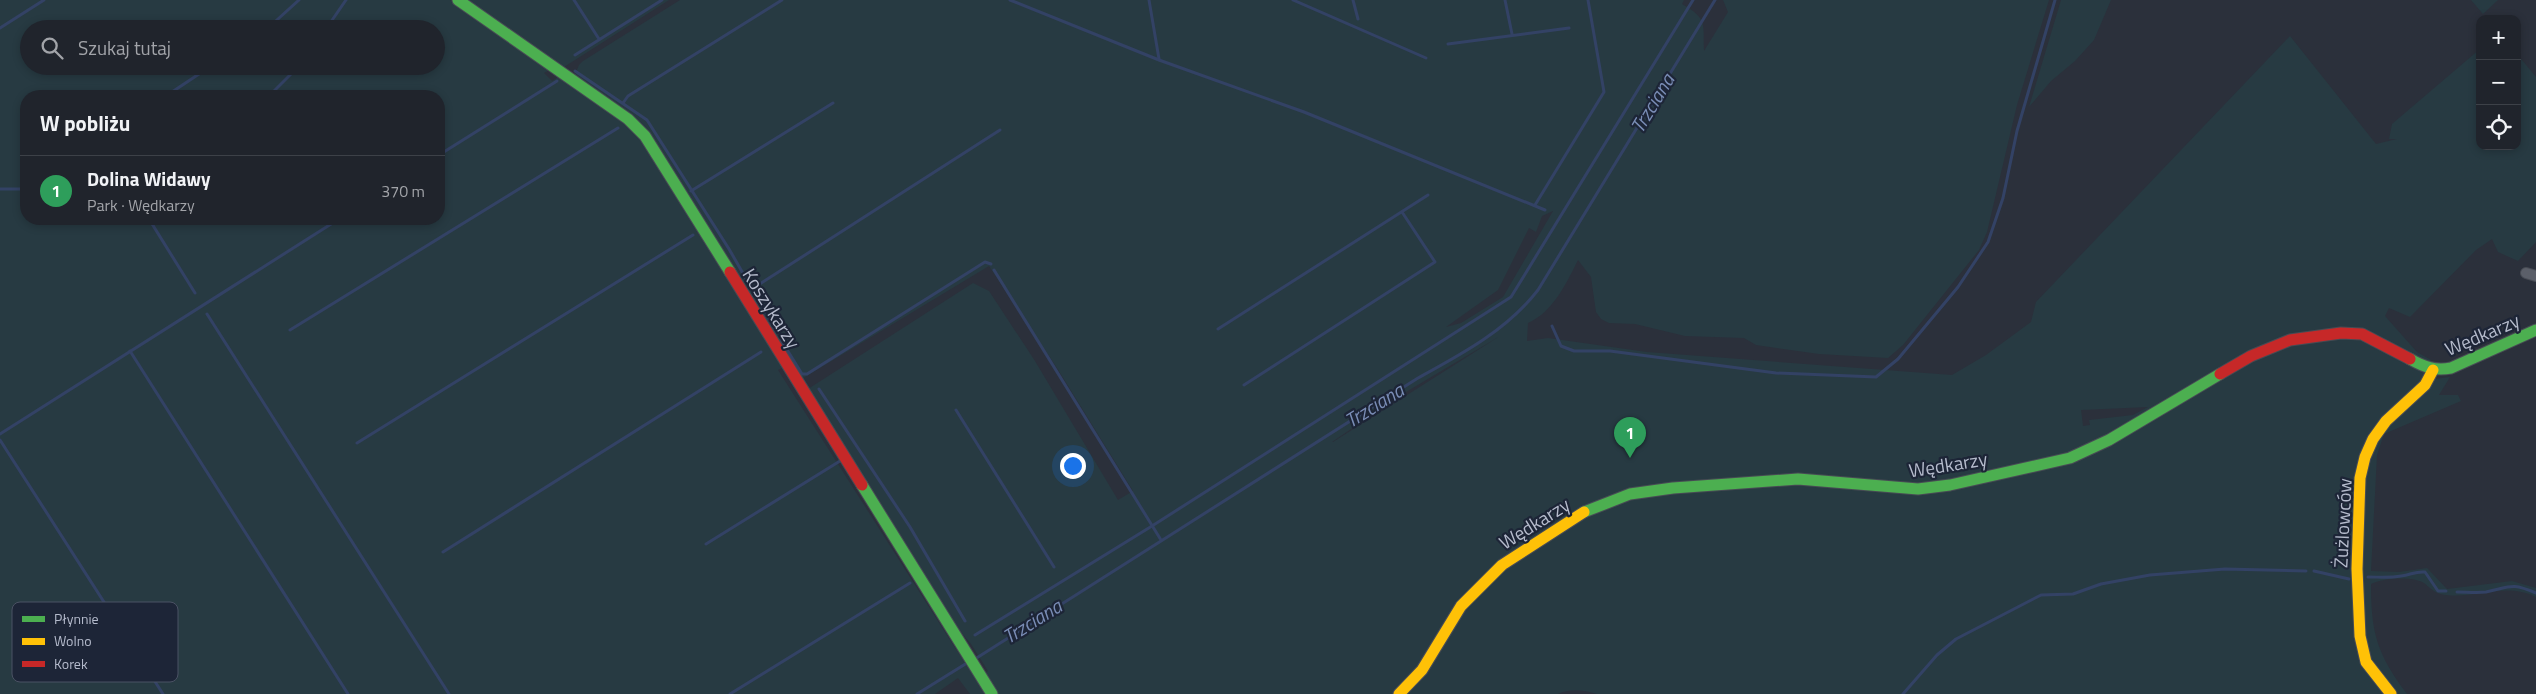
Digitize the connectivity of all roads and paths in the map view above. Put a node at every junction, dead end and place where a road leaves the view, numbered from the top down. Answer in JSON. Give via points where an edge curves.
{"nodes":[{"id":1,"x":458,"y":0,"type":"edge"},
{"id":2,"x":2526,"y":273,"type":"dead end"},
{"id":3,"x":2536,"y":276,"type":"edge"},
{"id":4,"x":2536,"y":330,"type":"edge"},
{"id":5,"x":2433,"y":370,"type":"junction"},
{"id":6,"x":992,"y":694,"type":"edge"},
{"id":7,"x":1399,"y":694,"type":"edge"},
{"id":8,"x":2391,"y":694,"type":"edge"}],
"edges":[{"from":1,"to":6,"type":"street","name":"Koszykarzy","via":[[628,119],[645,136]]},
{"from":2,"to":3,"type":"street"},
{"from":4,"to":5,"type":"street","name":"Wędkarzy","via":[[2450,368]]},
{"from":5,"to":7,"type":"street","name":"Wędkarzy","via":[[2362,334],[2340,333],[2290,340],[2251,356],[2109,440],[2070,458],[1926,488],[1798,479],[1630,494],[1571,519],[1502,565],[1461,606],[1422,670]]},
{"from":5,"to":8,"type":"street","name":"Żużlowców","via":[[2425,385],[2386,421],[2373,439],[2360,478],[2357,569],[2360,636],[2366,662]]}]}
